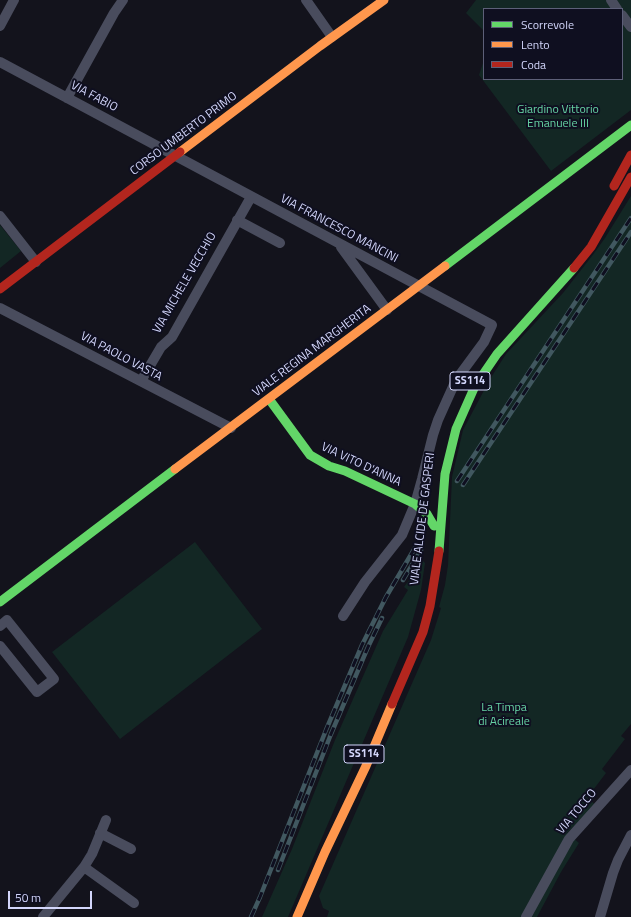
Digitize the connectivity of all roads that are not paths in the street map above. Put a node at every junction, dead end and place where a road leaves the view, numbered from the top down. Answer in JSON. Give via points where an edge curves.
{"nodes":[{"id":1,"x":14,"y":0,"type":"edge"},
{"id":2,"x":123,"y":0,"type":"edge"},
{"id":3,"x":306,"y":0,"type":"edge"},
{"id":4,"x":384,"y":0,"type":"edge"},
{"id":5,"x":623,"y":16,"type":"edge"},
{"id":6,"x":0,"y":26,"type":"edge"},
{"id":7,"x":631,"y":27,"type":"edge"},
{"id":8,"x":332,"y":37,"type":"junction"},
{"id":9,"x":0,"y":62,"type":"edge"},
{"id":10,"x":67,"y":98,"type":"junction"},
{"id":11,"x":631,"y":125,"type":"edge"},
{"id":12,"x":631,"y":155,"type":"edge"},
{"id":13,"x":175,"y":156,"type":"junction"},
{"id":14,"x":631,"y":165,"type":"edge"},
{"id":15,"x":631,"y":177,"type":"edge"},
{"id":16,"x":611,"y":192,"type":"dead end"},
{"id":17,"x":251,"y":197,"type":"junction"},
{"id":18,"x":0,"y":216,"type":"edge"},
{"id":19,"x":237,"y":220,"type":"junction"},
{"id":20,"x":280,"y":244,"type":"dead end"},
{"id":21,"x":340,"y":244,"type":"junction"},
{"id":22,"x":590,"y":247,"type":"junction"},
{"id":23,"x":36,"y":262,"type":"junction"},
{"id":24,"x":566,"y":263,"type":"dead end"},
{"id":25,"x":418,"y":286,"type":"junction"},
{"id":26,"x":0,"y":289,"type":"edge"},
{"id":27,"x":0,"y":308,"type":"edge"},
{"id":28,"x":387,"y":310,"type":"junction"},
{"id":29,"x":492,"y":325,"type":"joint"},
{"id":30,"x":141,"y":381,"type":"junction"},
{"id":31,"x":269,"y":399,"type":"junction"},
{"id":32,"x":231,"y":428,"type":"junction"},
{"id":33,"x":414,"y":504,"type":"junction"},
{"id":34,"x":434,"y":526,"type":"junction"},
{"id":35,"x":0,"y":602,"type":"edge"},
{"id":36,"x":343,"y":616,"type":"dead end"},
{"id":37,"x":0,"y":626,"type":"edge"},
{"id":38,"x":0,"y":646,"type":"edge"},
{"id":39,"x":410,"y":655,"type":"junction"},
{"id":40,"x":631,"y":770,"type":"edge"},
{"id":41,"x":106,"y":820,"type":"dead end"},
{"id":42,"x":100,"y":833,"type":"junction"},
{"id":43,"x":631,"y":835,"type":"edge"},
{"id":44,"x":131,"y":848,"type":"dead end"},
{"id":45,"x":84,"y":867,"type":"junction"},
{"id":46,"x":134,"y":903,"type":"dead end"},
{"id":47,"x":42,"y":917,"type":"edge"},
{"id":48,"x":297,"y":917,"type":"edge"},
{"id":49,"x":526,"y":917,"type":"edge"},
{"id":50,"x":600,"y":917,"type":"edge"}],
"edges":[{"from":1,"to":6,"type":"street"},
{"from":2,"to":10,"type":"street"},
{"from":3,"to":8,"type":"street"},
{"from":4,"to":8,"type":"street","name":"CORSO UMBERTO PRIMO"},
{"from":5,"to":7,"type":"street"},
{"from":8,"to":13,"type":"street","name":"CORSO UMBERTO PRIMO"},
{"from":9,"to":10,"type":"street","name":"VIA FABIO"},
{"from":10,"to":13,"type":"street","name":"VIA FABIO"},
{"from":11,"to":25,"type":"street","name":"VIALE REGINA MARGHERITA"},
{"from":12,"to":16,"type":"street"},
{"from":13,"to":17,"type":"street","name":"VIA FRANCESCO MANCINI"},
{"from":13,"to":23,"type":"street","name":"CORSO UMBERTO PRIMO"},
{"from":14,"to":22,"type":"street","via":[[599,223]]},
{"from":15,"to":22,"type":"street","name":"VIALE ALCIDE DE GASPERI","number":"SS114"},
{"from":17,"to":19,"type":"street","name":"VIA MICHELE VECCHIO"},
{"from":17,"to":21,"type":"street","name":"VIA FRANCESCO MANCINI"},
{"from":18,"to":23,"type":"street"},
{"from":19,"to":20,"type":"street"},
{"from":19,"to":30,"type":"street","name":"VIA MICHELE VECCHIO","via":[[172,337],[162,347]]},
{"from":21,"to":25,"type":"street","name":"VIA FRANCESCO MANCINI"},
{"from":21,"to":28,"type":"street"},
{"from":22,"to":39,"type":"street","name":"VIALE ALCIDE DE GASPERI","number":"SS114","via":[[497,354],[465,406],[456,429],[445,474],[439,549],[430,606],[423,632]]},
{"from":23,"to":26,"type":"street","name":"CORSO UMBERTO PRIMO"},
{"from":24,"to":34,"type":"street","name":"VIALE ALCIDE DE GASPERI","number":"SS114","via":[[492,351],[469,383],[450,428],[443,456]]},
{"from":25,"to":28,"type":"street","name":"VIALE REGINA MARGHERITA"},
{"from":25,"to":29,"type":"street","name":"VIA FRANCESCO MANCINI"},
{"from":27,"to":30,"type":"street","name":"VIA PAOLO VASTA"},
{"from":28,"to":31,"type":"street","name":"VIALE REGINA MARGHERITA"},
{"from":29,"to":33,"type":"street","name":"VIALE ALCIDE DE GASPERI","via":[[484,342],[456,380],[438,420]]},
{"from":30,"to":32,"type":"street","name":"VIA PAOLO VASTA"},
{"from":31,"to":32,"type":"street","name":"VIALE REGINA MARGHERITA"},
{"from":31,"to":33,"type":"street","name":"VIA VITO D'ANNA","via":[[303,447],[319,461]]},
{"from":32,"to":35,"type":"street","name":"VIALE REGINA MARGHERITA"},
{"from":33,"to":34,"type":"street","name":"VIA VITO D'ANNA","via":[[427,514]]},
{"from":33,"to":36,"type":"street","name":"VIALE ALCIDE DE GASPERI","via":[[402,535],[365,582]]},
{"from":34,"to":39,"type":"street","name":"VIALE ALCIDE DE GASPERI","number":"SS114","via":[[424,605]]},
{"from":37,"to":38,"type":"street","via":[[7,620],[54,679],[37,692]]},
{"from":39,"to":48,"type":"street","name":"VIALE ALCIDE DE GASPERI","number":"SS114","via":[[366,766]]},
{"from":40,"to":49,"type":"street","name":"VIA TOCCO","via":[[569,839]]},
{"from":41,"to":42,"type":"street"},
{"from":42,"to":44,"type":"street"},
{"from":42,"to":45,"type":"street"},
{"from":43,"to":50,"type":"street","via":[[618,860]]},
{"from":45,"to":46,"type":"street"},
{"from":45,"to":47,"type":"street"}]}
